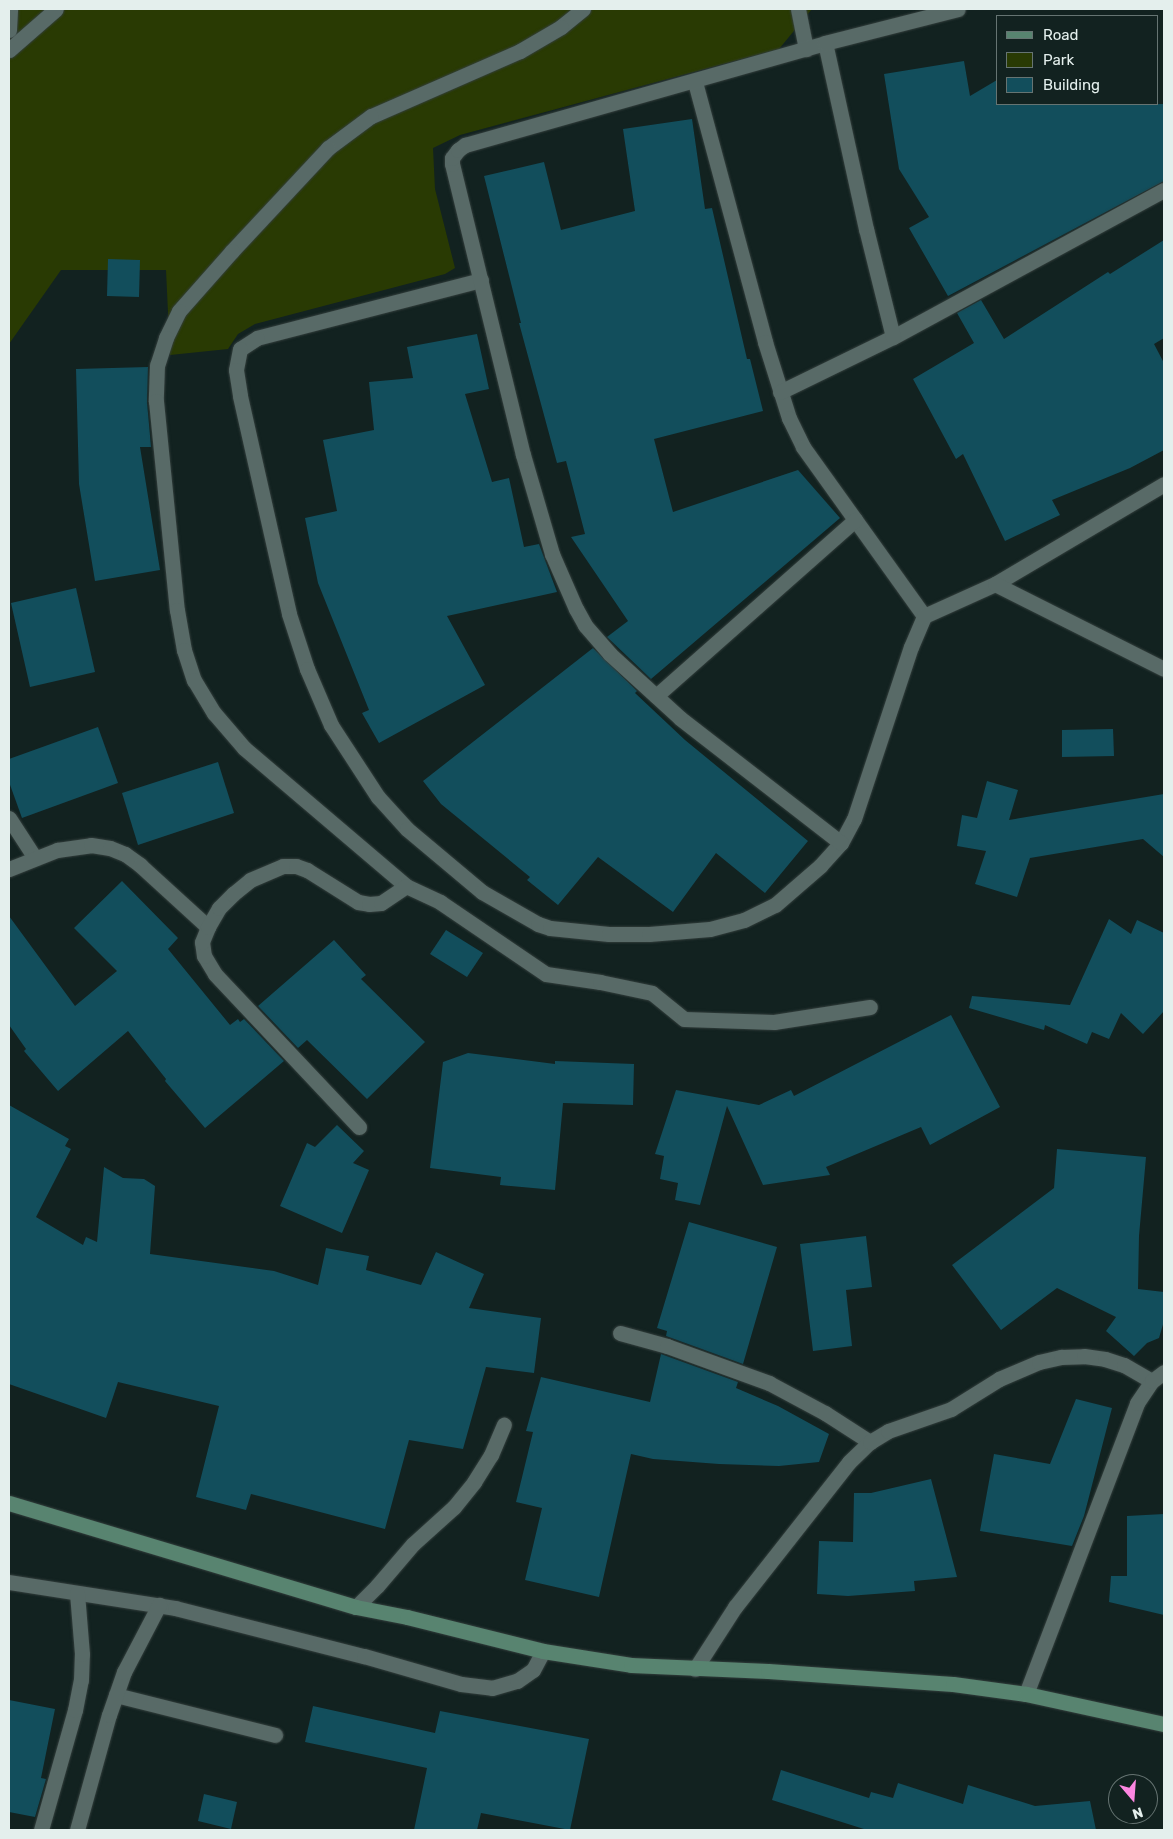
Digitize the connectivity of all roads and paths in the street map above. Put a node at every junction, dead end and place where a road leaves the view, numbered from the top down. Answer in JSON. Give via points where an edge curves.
{"nodes":[{"id":1,"x":10,"y":9,"type":"edge"},
{"id":2,"x":56,"y":9,"type":"edge"},
{"id":3,"x":583,"y":9,"type":"edge"},
{"id":4,"x":798,"y":9,"type":"edge"},
{"id":5,"x":958,"y":9,"type":"edge"},
{"id":6,"x":9,"y":30,"type":"edge"},
{"id":7,"x":825,"y":43,"type":"junction"},
{"id":8,"x":806,"y":49,"type":"junction"},
{"id":9,"x":9,"y":50,"type":"edge"},
{"id":10,"x":695,"y":82,"type":"junction"},
{"id":11,"x":1164,"y":190,"type":"edge"},
{"id":12,"x":481,"y":280,"type":"junction"},
{"id":13,"x":893,"y":337,"type":"junction"},
{"id":14,"x":780,"y":392,"type":"junction"},
{"id":15,"x":1164,"y":484,"type":"edge"},
{"id":16,"x":855,"y":520,"type":"junction"},
{"id":17,"x":995,"y":584,"type":"junction"},
{"id":18,"x":924,"y":616,"type":"junction"},
{"id":19,"x":1164,"y":669,"type":"edge"},
{"id":20,"x":656,"y":696,"type":"junction"},
{"id":21,"x":9,"y":818,"type":"edge"},
{"id":22,"x":840,"y":843,"type":"junction"},
{"id":23,"x":35,"y":858,"type":"junction"},
{"id":24,"x":9,"y":869,"type":"edge"},
{"id":25,"x":406,"y":886,"type":"junction"},
{"id":26,"x":208,"y":926,"type":"junction"},
{"id":27,"x":870,"y":1007,"type":"dead end"},
{"id":28,"x":360,"y":1127,"type":"dead end"},
{"id":29,"x":620,"y":1333,"type":"dead end"},
{"id":30,"x":1158,"y":1377,"type":"edge"},
{"id":31,"x":504,"y":1425,"type":"dead end"},
{"id":32,"x":870,"y":1442,"type":"junction"},
{"id":33,"x":9,"y":1503,"type":"edge"},
{"id":34,"x":9,"y":1582,"type":"edge"},
{"id":35,"x":77,"y":1592,"type":"junction"},
{"id":36,"x":159,"y":1605,"type":"junction"},
{"id":37,"x":356,"y":1607,"type":"junction"},
{"id":38,"x":543,"y":1652,"type":"junction"},
{"id":39,"x":694,"y":1669,"type":"junction"},
{"id":40,"x":1026,"y":1694,"type":"junction"},
{"id":41,"x":116,"y":1695,"type":"junction"},
{"id":42,"x":1164,"y":1724,"type":"edge"},
{"id":43,"x":275,"y":1735,"type":"dead end"},
{"id":44,"x":40,"y":1830,"type":"edge"},
{"id":45,"x":77,"y":1830,"type":"edge"}],
"edges":[{"from":1,"to":6,"type":"street"},
{"from":2,"to":9,"type":"street"},
{"from":3,"to":25,"type":"street","via":[[561,27],[520,51],[371,116],[328,148],[179,311],[157,365],[156,401],[177,610],[184,650],[194,680],[214,713],[244,748]]},
{"from":4,"to":8,"type":"street"},
{"from":5,"to":7,"type":"street"},
{"from":7,"to":8,"type":"street"},
{"from":7,"to":13,"type":"street"},
{"from":8,"to":10,"type":"street"},
{"from":10,"to":12,"type":"street","via":[[458,150],[452,164]]},
{"from":10,"to":14,"type":"street"},
{"from":11,"to":13,"type":"street"},
{"from":12,"to":20,"type":"street","via":[[523,455],[567,593],[585,625],[610,654]]},
{"from":12,"to":22,"type":"street","via":[[257,338],[240,349],[237,359],[240,396],[289,614],[331,725],[356,765],[407,830],[482,892],[538,924],[569,931],[649,934],[710,929],[744,920],[775,905],[820,866]]},
{"from":13,"to":14,"type":"street"},
{"from":14,"to":16,"type":"street","via":[[803,447]]},
{"from":15,"to":17,"type":"street"},
{"from":16,"to":18,"type":"street"},
{"from":16,"to":20,"type":"street"},
{"from":17,"to":18,"type":"street"},
{"from":17,"to":19,"type":"street"},
{"from":18,"to":22,"type":"street","via":[[864,794]]},
{"from":20,"to":22,"type":"street","via":[[717,748]]},
{"from":21,"to":23,"type":"street"},
{"from":23,"to":24,"type":"street"},
{"from":23,"to":26,"type":"street","via":[[57,850],[91,845],[110,848],[125,854],[162,882]]},
{"from":25,"to":26,"type":"street","via":[[381,903],[369,904],[358,902],[307,870],[283,866],[250,880],[220,908]]},
{"from":25,"to":27,"type":"street","via":[[440,902],[546,974],[652,993],[684,1019],[774,1022]]},
{"from":26,"to":28,"type":"street","via":[[202,942],[203,950],[215,974]]},
{"from":29,"to":32,"type":"street","via":[[667,1346],[769,1384],[825,1413]]},
{"from":30,"to":32,"type":"street","via":[[1105,1359],[1084,1356],[1046,1360],[1018,1369],[951,1409],[888,1431]]},
{"from":30,"to":40,"type":"street","via":[[1136,1403]]},
{"from":31,"to":37,"type":"street","via":[[491,1455],[454,1507],[413,1544]]},
{"from":32,"to":39,"type":"street","via":[[849,1462],[735,1608]]},
{"from":33,"to":37,"type":"street"},
{"from":34,"to":35,"type":"street"},
{"from":35,"to":36,"type":"street"},
{"from":35,"to":44,"type":"street","via":[[81,1680]]},
{"from":36,"to":38,"type":"street","via":[[364,1656],[461,1684],[492,1688],[517,1681],[532,1670]]},
{"from":36,"to":41,"type":"street","via":[[136,1647]]},
{"from":37,"to":38,"type":"street"},
{"from":38,"to":39,"type":"street","via":[[632,1665]]},
{"from":39,"to":40,"type":"street","via":[[944,1684]]},
{"from":40,"to":42,"type":"street"},
{"from":41,"to":43,"type":"street"},
{"from":41,"to":45,"type":"street"}]}
